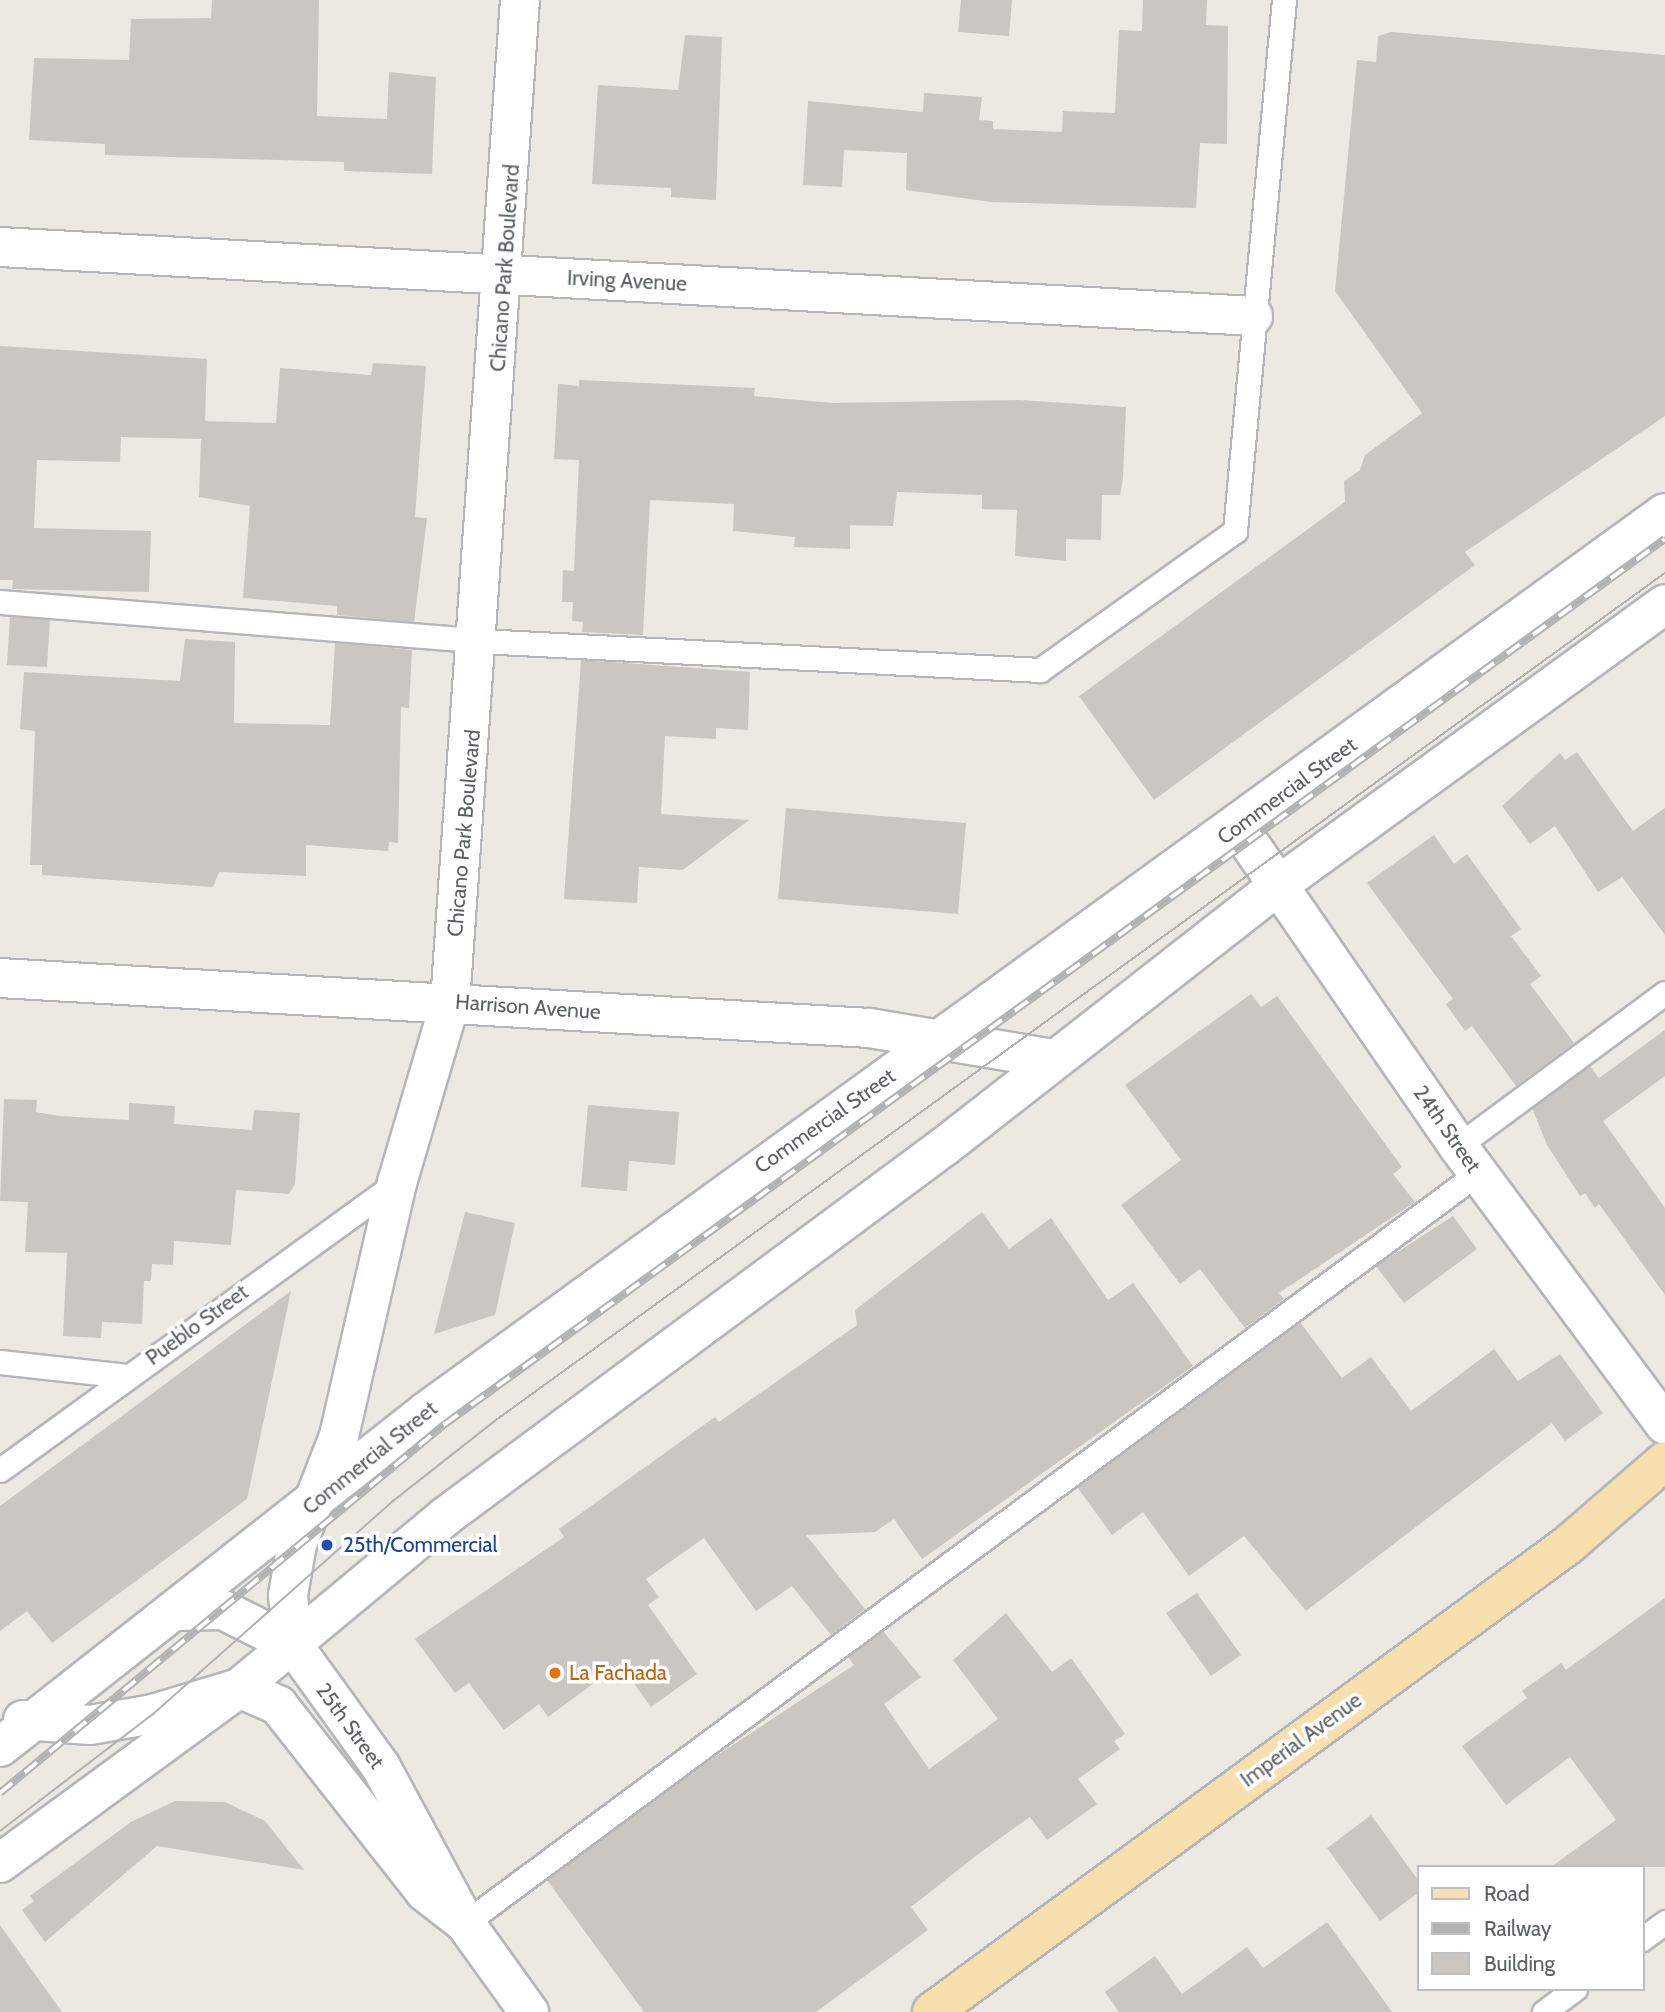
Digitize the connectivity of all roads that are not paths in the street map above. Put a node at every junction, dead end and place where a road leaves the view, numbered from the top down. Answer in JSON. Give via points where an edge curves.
{"nodes":[{"id":1,"x":520,"y":0,"type":"edge"},
{"id":2,"x":1284,"y":0,"type":"edge"},
{"id":3,"x":0,"y":247,"type":"edge"},
{"id":4,"x":505,"y":274,"type":"junction"},
{"id":5,"x":1254,"y":316,"type":"junction"},
{"id":6,"x":1665,"y":513,"type":"edge"},
{"id":7,"x":0,"y":602,"type":"edge"},
{"id":8,"x":1665,"y":604,"type":"edge"},
{"id":9,"x":480,"y":641,"type":"junction"},
{"id":10,"x":1238,"y":827,"type":"junction"},
{"id":11,"x":1280,"y":884,"type":"junction"},
{"id":12,"x":0,"y":978,"type":"edge"},
{"id":13,"x":1665,"y":993,"type":"edge"},
{"id":14,"x":450,"y":1003,"type":"junction"},
{"id":15,"x":942,"y":1041,"type":"junction"},
{"id":16,"x":1053,"y":1059,"type":"junction"},
{"id":17,"x":1468,"y":1160,"type":"junction"},
{"id":18,"x":397,"y":1183,"type":"junction"},
{"id":19,"x":0,"y":1362,"type":"edge"},
{"id":20,"x":127,"y":1376,"type":"junction"},
{"id":21,"x":1665,"y":1425,"type":"edge"},
{"id":22,"x":1665,"y":1461,"type":"edge"},
{"id":23,"x":0,"y":1470,"type":"edge"},
{"id":24,"x":310,"y":1506,"type":"junction"},
{"id":25,"x":173,"y":1611,"type":"junction"},
{"id":26,"x":293,"y":1645,"type":"junction"},
{"id":27,"x":239,"y":1688,"type":"junction"},
{"id":28,"x":16,"y":1719,"type":"edge"},
{"id":29,"x":0,"y":1747,"type":"edge"},
{"id":30,"x":0,"y":1863,"type":"edge"},
{"id":31,"x":465,"y":1923,"type":"junction"},
{"id":32,"x":1665,"y":1923,"type":"edge"},
{"id":33,"x":1644,"y":1938,"type":"edge"},
{"id":34,"x":1572,"y":1991,"type":"edge"},
{"id":35,"x":529,"y":2012,"type":"edge"},
{"id":36,"x":932,"y":2012,"type":"edge"},
{"id":37,"x":1544,"y":2012,"type":"edge"}],
"edges":[{"from":1,"to":4,"type":"main road","name":"Chicano Park Boulevard"},
{"from":2,"to":5,"type":"lane"},
{"from":3,"to":4,"type":"main road","name":"Irving Avenue"},
{"from":4,"to":5,"type":"main road","name":"Irving Avenue"},
{"from":4,"to":9,"type":"main road","name":"Chicano Park Boulevard"},
{"from":5,"to":9,"type":"lane","via":[[1235,531],[1040,670]]},
{"from":6,"to":10,"type":"main road","name":"Commercial Street"},
{"from":7,"to":9,"type":"lane"},
{"from":8,"to":11,"type":"main road"},
{"from":9,"to":14,"type":"main road","name":"Chicano Park Boulevard"},
{"from":10,"to":11,"type":"main road","name":"24th Street"},
{"from":10,"to":15,"type":"main road","name":"Commercial Street"},
{"from":11,"to":16,"type":"main road"},
{"from":11,"to":17,"type":"main road","name":"24th Street"},
{"from":12,"to":14,"type":"main road","name":"Harrison Avenue"},
{"from":13,"to":17,"type":"lane"},
{"from":14,"to":15,"type":"main road","name":"Harrison Avenue","via":[[869,1028]]},
{"from":14,"to":18,"type":"main road","name":"Chicano Park Boulevard"},
{"from":15,"to":16,"type":"main road","name":"Harrison Avenue"},
{"from":15,"to":24,"type":"main road","name":"Commercial Street","via":[[827,1116],[427,1411]]},
{"from":16,"to":26,"type":"main road","via":[[446,1516]]},
{"from":17,"to":21,"type":"main road","name":"24th Street"},
{"from":17,"to":31,"type":"lane"},
{"from":18,"to":20,"type":"lane","name":"Pueblo Street"},
{"from":18,"to":24,"type":"main road","name":"Chicano Park Boulevard","via":[[339,1436]]},
{"from":19,"to":20,"type":"lane"},
{"from":20,"to":23,"type":"lane","name":"Pueblo Street"},
{"from":22,"to":36,"type":"main road","name":"Imperial Avenue","via":[[1568,1545]]},
{"from":24,"to":25,"type":"main road","name":"Commercial Street"},
{"from":24,"to":26,"type":"main road","name":"Chicano Park Boulevard","via":[[288,1595]]},
{"from":25,"to":26,"type":"main road","name":"25th Street","via":[[223,1610]]},
{"from":25,"to":28,"type":"main road","name":"Commercial Street"},
{"from":26,"to":27,"type":"main road"},
{"from":26,"to":31,"type":"main road","name":"25th Street","via":[[381,1767]]},
{"from":27,"to":28,"type":"main road","via":[[141,1716],[90,1725]]},
{"from":27,"to":30,"type":"main road"},
{"from":27,"to":31,"type":"main road","name":"25th Street","via":[[278,1705],[425,1892]]},
{"from":28,"to":29,"type":"main road","name":"Commercial Street"},
{"from":31,"to":35,"type":"main road","name":"25th Street"},
{"from":32,"to":33,"type":"lane"},
{"from":34,"to":37,"type":"lane"}]}
